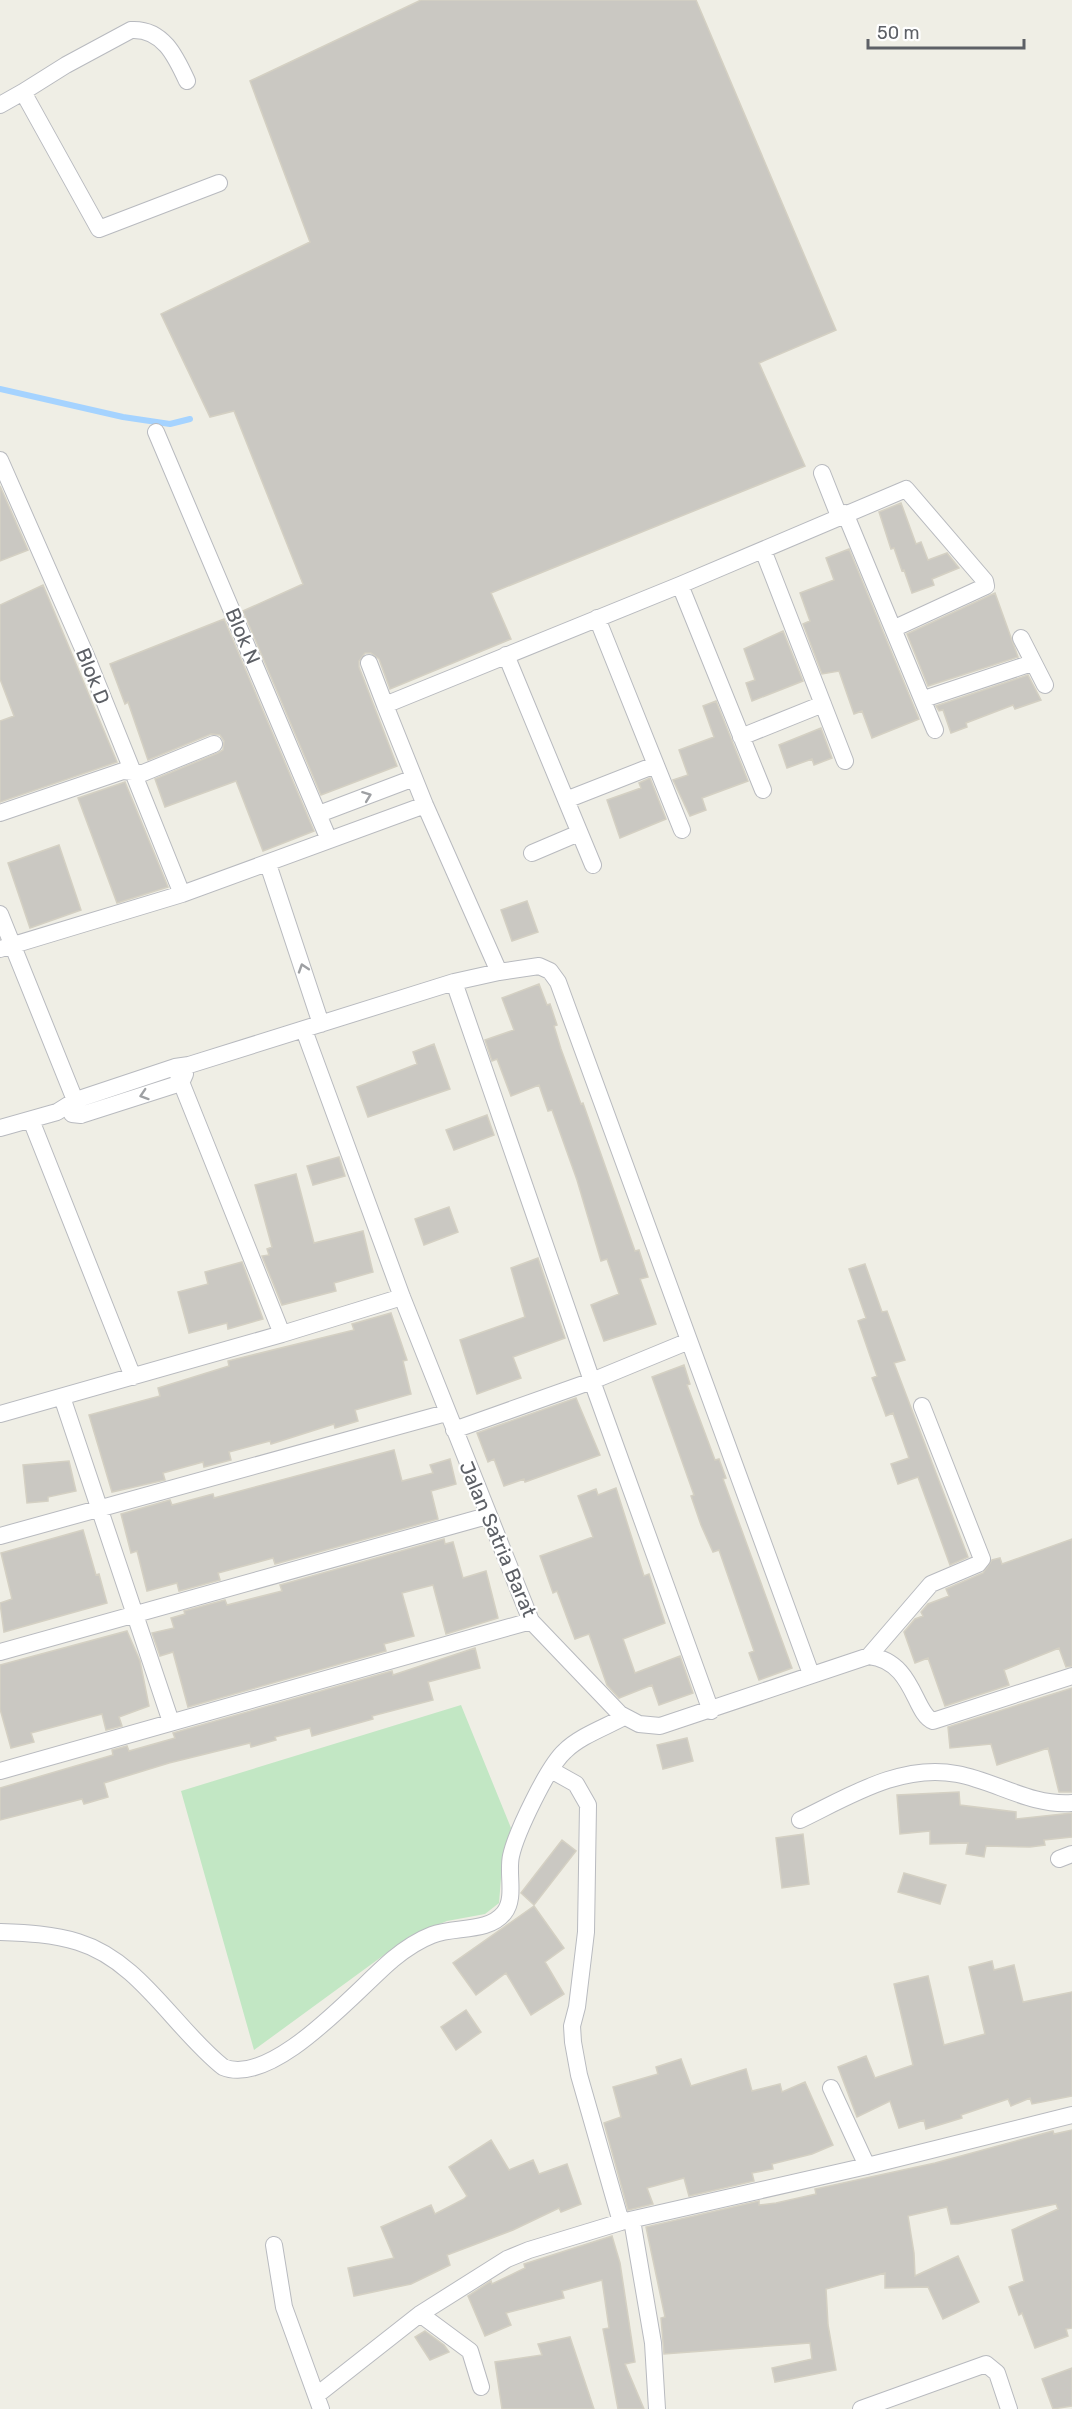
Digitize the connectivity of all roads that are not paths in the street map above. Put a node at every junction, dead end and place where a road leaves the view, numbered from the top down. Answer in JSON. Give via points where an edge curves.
{"nodes":[{"id":1,"x":187,"y":81,"type":"dead end"},
{"id":2,"x":23,"y":92,"type":"junction"},
{"id":3,"x":0,"y":105,"type":"edge"},
{"id":4,"x":219,"y":183,"type":"dead end"},
{"id":5,"x":156,"y":432,"type":"dead end"},
{"id":6,"x":0,"y":460,"type":"edge"},
{"id":7,"x":822,"y":473,"type":"dead end"},
{"id":8,"x":842,"y":515,"type":"junction"},
{"id":9,"x":763,"y":550,"type":"junction"},
{"id":10,"x":680,"y":585,"type":"junction"},
{"id":11,"x":597,"y":618,"type":"junction"},
{"id":12,"x":895,"y":628,"type":"junction"},
{"id":13,"x":1021,"y":638,"type":"dead end"},
{"id":14,"x":506,"y":655,"type":"junction"},
{"id":15,"x":369,"y":663,"type":"dead end"},
{"id":16,"x":1032,"y":663,"type":"junction"},
{"id":17,"x":1045,"y":686,"type":"dead end"},
{"id":18,"x":924,"y":699,"type":"junction"},
{"id":19,"x":824,"y":704,"type":"junction"},
{"id":20,"x":385,"y":705,"type":"junction"},
{"id":21,"x":935,"y":730,"type":"dead end"},
{"id":22,"x":741,"y":737,"type":"junction"},
{"id":23,"x":214,"y":744,"type":"dead end"},
{"id":24,"x":845,"y":761,"type":"dead end"},
{"id":25,"x":655,"y":765,"type":"junction"},
{"id":26,"x":132,"y":772,"type":"junction"},
{"id":27,"x":414,"y":777,"type":"junction"},
{"id":28,"x":763,"y":790,"type":"dead end"},
{"id":29,"x":566,"y":800,"type":"junction"},
{"id":30,"x":425,"y":805,"type":"junction"},
{"id":31,"x":0,"y":813,"type":"edge"},
{"id":32,"x":319,"y":814,"type":"junction"},
{"id":33,"x":682,"y":830,"type":"dead end"},
{"id":34,"x":579,"y":833,"type":"junction"},
{"id":35,"x":329,"y":840,"type":"junction"},
{"id":36,"x":532,"y":853,"type":"dead end"},
{"id":37,"x":268,"y":864,"type":"junction"},
{"id":38,"x":593,"y":866,"type":"dead end"},
{"id":39,"x":182,"y":894,"type":"junction"},
{"id":40,"x":0,"y":914,"type":"edge"},
{"id":41,"x":7,"y":947,"type":"edge"},
{"id":42,"x":500,"y":972,"type":"junction"},
{"id":43,"x":454,"y":982,"type":"junction"},
{"id":44,"x":321,"y":1024,"type":"junction"},
{"id":45,"x":304,"y":1030,"type":"junction"},
{"id":46,"x":182,"y":1066,"type":"junction"},
{"id":47,"x":181,"y":1083,"type":"junction"},
{"id":48,"x":78,"y":1108,"type":"junction"},
{"id":49,"x":31,"y":1120,"type":"junction"},
{"id":50,"x":0,"y":1128,"type":"edge"},
{"id":51,"x":402,"y":1297,"type":"junction"},
{"id":52,"x":282,"y":1334,"type":"junction"},
{"id":53,"x":689,"y":1341,"type":"junction"},
{"id":54,"x":133,"y":1377,"type":"junction"},
{"id":55,"x":592,"y":1381,"type":"junction"},
{"id":56,"x":62,"y":1397,"type":"junction"},
{"id":57,"x":922,"y":1406,"type":"dead end"},
{"id":58,"x":446,"y":1413,"type":"junction"},
{"id":59,"x":0,"y":1414,"type":"edge"},
{"id":60,"x":454,"y":1430,"type":"junction"},
{"id":61,"x":98,"y":1509,"type":"junction"},
{"id":62,"x":487,"y":1516,"type":"junction"},
{"id":63,"x":0,"y":1536,"type":"edge"},
{"id":64,"x":134,"y":1616,"type":"junction"},
{"id":65,"x":531,"y":1621,"type":"junction"},
{"id":66,"x":0,"y":1652,"type":"edge"},
{"id":67,"x":869,"y":1656,"type":"junction"},
{"id":68,"x":811,"y":1674,"type":"junction"},
{"id":69,"x":1072,"y":1676,"type":"edge"},
{"id":70,"x":711,"y":1710,"type":"junction"},
{"id":71,"x":624,"y":1717,"type":"junction"},
{"id":72,"x":171,"y":1722,"type":"junction"},
{"id":73,"x":551,"y":1770,"type":"junction"},
{"id":74,"x":0,"y":1771,"type":"edge"},
{"id":75,"x":1072,"y":1803,"type":"edge"},
{"id":76,"x":800,"y":1820,"type":"dead end"},
{"id":77,"x":0,"y":1932,"type":"edge"},
{"id":78,"x":831,"y":2088,"type":"dead end"},
{"id":79,"x":1072,"y":2115,"type":"edge"},
{"id":80,"x":867,"y":2166,"type":"junction"},
{"id":81,"x":626,"y":2221,"type":"junction"},
{"id":82,"x":274,"y":2245,"type":"dead end"},
{"id":83,"x":420,"y":2314,"type":"junction"},
{"id":84,"x":481,"y":2387,"type":"dead end"},
{"id":85,"x":319,"y":2402,"type":"edge"},
{"id":86,"x":657,"y":2409,"type":"edge"},
{"id":87,"x":861,"y":2409,"type":"edge"},
{"id":88,"x":1009,"y":2409,"type":"edge"}],
"edges":[{"from":1,"to":2,"type":"street","via":[[166,43],[138,29],[66,65]]},
{"from":2,"to":3,"type":"street"},
{"from":2,"to":4,"type":"street","via":[[99,230]]},
{"from":5,"to":32,"type":"street","name":"Blok N"},
{"from":6,"to":26,"type":"street","name":"Blok D"},
{"from":7,"to":8,"type":"street"},
{"from":8,"to":9,"type":"street"},
{"from":8,"to":12,"type":"street"},
{"from":8,"to":12,"type":"street","via":[[902,489],[908,490],[985,581],[981,590]]},
{"from":9,"to":10,"type":"street"},
{"from":9,"to":19,"type":"street"},
{"from":10,"to":11,"type":"street"},
{"from":10,"to":22,"type":"street"},
{"from":11,"to":14,"type":"street"},
{"from":11,"to":25,"type":"street"},
{"from":12,"to":18,"type":"street"},
{"from":13,"to":16,"type":"street"},
{"from":14,"to":20,"type":"street"},
{"from":14,"to":29,"type":"street"},
{"from":15,"to":20,"type":"street"},
{"from":16,"to":17,"type":"street"},
{"from":16,"to":18,"type":"street"},
{"from":18,"to":21,"type":"street"},
{"from":19,"to":22,"type":"street"},
{"from":19,"to":24,"type":"street"},
{"from":20,"to":27,"type":"street"},
{"from":22,"to":28,"type":"street"},
{"from":23,"to":26,"type":"street","via":[[143,773]]},
{"from":25,"to":29,"type":"street"},
{"from":25,"to":33,"type":"street"},
{"from":26,"to":31,"type":"street","via":[[123,771]]},
{"from":26,"to":39,"type":"street","name":"Blok D"},
{"from":27,"to":30,"type":"street"},
{"from":32,"to":27,"type":"street","one_way":true},
{"from":29,"to":34,"type":"street"},
{"from":30,"to":35,"type":"street"},
{"from":30,"to":42,"type":"street"},
{"from":32,"to":35,"type":"street","name":"Blok N"},
{"from":34,"to":36,"type":"street"},
{"from":34,"to":38,"type":"street"},
{"from":35,"to":37,"type":"street"},
{"from":37,"to":39,"type":"street"},
{"from":44,"to":37,"type":"street","one_way":true},
{"from":39,"to":41,"type":"street"},
{"from":40,"to":41,"type":"street"},
{"from":41,"to":48,"type":"street"},
{"from":42,"to":43,"type":"street"},
{"from":42,"to":53,"type":"street","via":[[539,966],[550,971],[558,982]]},
{"from":43,"to":44,"type":"street"},
{"from":43,"to":55,"type":"street"},
{"from":44,"to":45,"type":"street"},
{"from":45,"to":46,"type":"street"},
{"from":45,"to":51,"type":"street","name":"Jalan Satria Barat"},
{"from":46,"to":47,"type":"street"},
{"from":46,"to":48,"type":"street"},
{"from":47,"to":48,"type":"street","one_way":true},
{"from":47,"to":52,"type":"street"},
{"from":48,"to":49,"type":"street"},
{"from":49,"to":50,"type":"street"},
{"from":49,"to":54,"type":"street"},
{"from":51,"to":52,"type":"street"},
{"from":51,"to":58,"type":"street","name":"Jalan Satria Barat"},
{"from":52,"to":54,"type":"street"},
{"from":53,"to":55,"type":"street"},
{"from":53,"to":68,"type":"street"},
{"from":54,"to":56,"type":"street"},
{"from":55,"to":60,"type":"street"},
{"from":55,"to":70,"type":"street"},
{"from":56,"to":59,"type":"street"},
{"from":56,"to":61,"type":"street"},
{"from":57,"to":67,"type":"street","via":[[982,1559],[931,1584]]},
{"from":58,"to":60,"type":"street","name":"Jalan Satria Barat"},
{"from":58,"to":61,"type":"street"},
{"from":60,"to":62,"type":"street","name":"Jalan Satria Barat"},
{"from":61,"to":63,"type":"street"},
{"from":61,"to":64,"type":"street"},
{"from":62,"to":64,"type":"street"},
{"from":62,"to":65,"type":"street","name":"Jalan Satria Barat"},
{"from":64,"to":66,"type":"street"},
{"from":64,"to":72,"type":"street"},
{"from":65,"to":71,"type":"street","name":"Jalan Satria Barat"},
{"from":65,"to":72,"type":"street"},
{"from":67,"to":68,"type":"street","name":"Jalan Satria Barat"},
{"from":67,"to":69,"type":"street","via":[[878,1657],[900,1671],[917,1695],[924,1714],[933,1721]]},
{"from":68,"to":70,"type":"street","name":"Jalan Satria Barat"},
{"from":70,"to":71,"type":"street","name":"Jalan Satria Barat","via":[[660,1726],[639,1724]]},
{"from":71,"to":73,"type":"street","via":[[565,1750]]},
{"from":72,"to":74,"type":"street"},
{"from":73,"to":77,"type":"street","via":[[521,1827],[511,1856],[510,1897],[502,1915],[490,1925],[445,1931],[419,1941],[395,1957],[323,2023],[258,2067],[235,2071],[223,2067],[129,1972],[97,1950],[49,1936]]},
{"from":73,"to":81,"type":"street","via":[[576,1784],[588,1805],[586,1932],[573,2042],[579,2075]]},
{"from":75,"to":76,"type":"street","via":[[1041,1802],[958,1774],[915,1772],[873,1785]]},
{"from":78,"to":80,"type":"street"},
{"from":79,"to":80,"type":"street"},
{"from":80,"to":81,"type":"street"},
{"from":81,"to":83,"type":"street","via":[[507,2259]]},
{"from":81,"to":86,"type":"street","via":[[652,2343]]},
{"from":82,"to":85,"type":"street","via":[[284,2307]]},
{"from":83,"to":84,"type":"street","via":[[470,2351]]},
{"from":83,"to":85,"type":"street"},
{"from":87,"to":88,"type":"street","via":[[986,2364],[997,2373]]}]}
